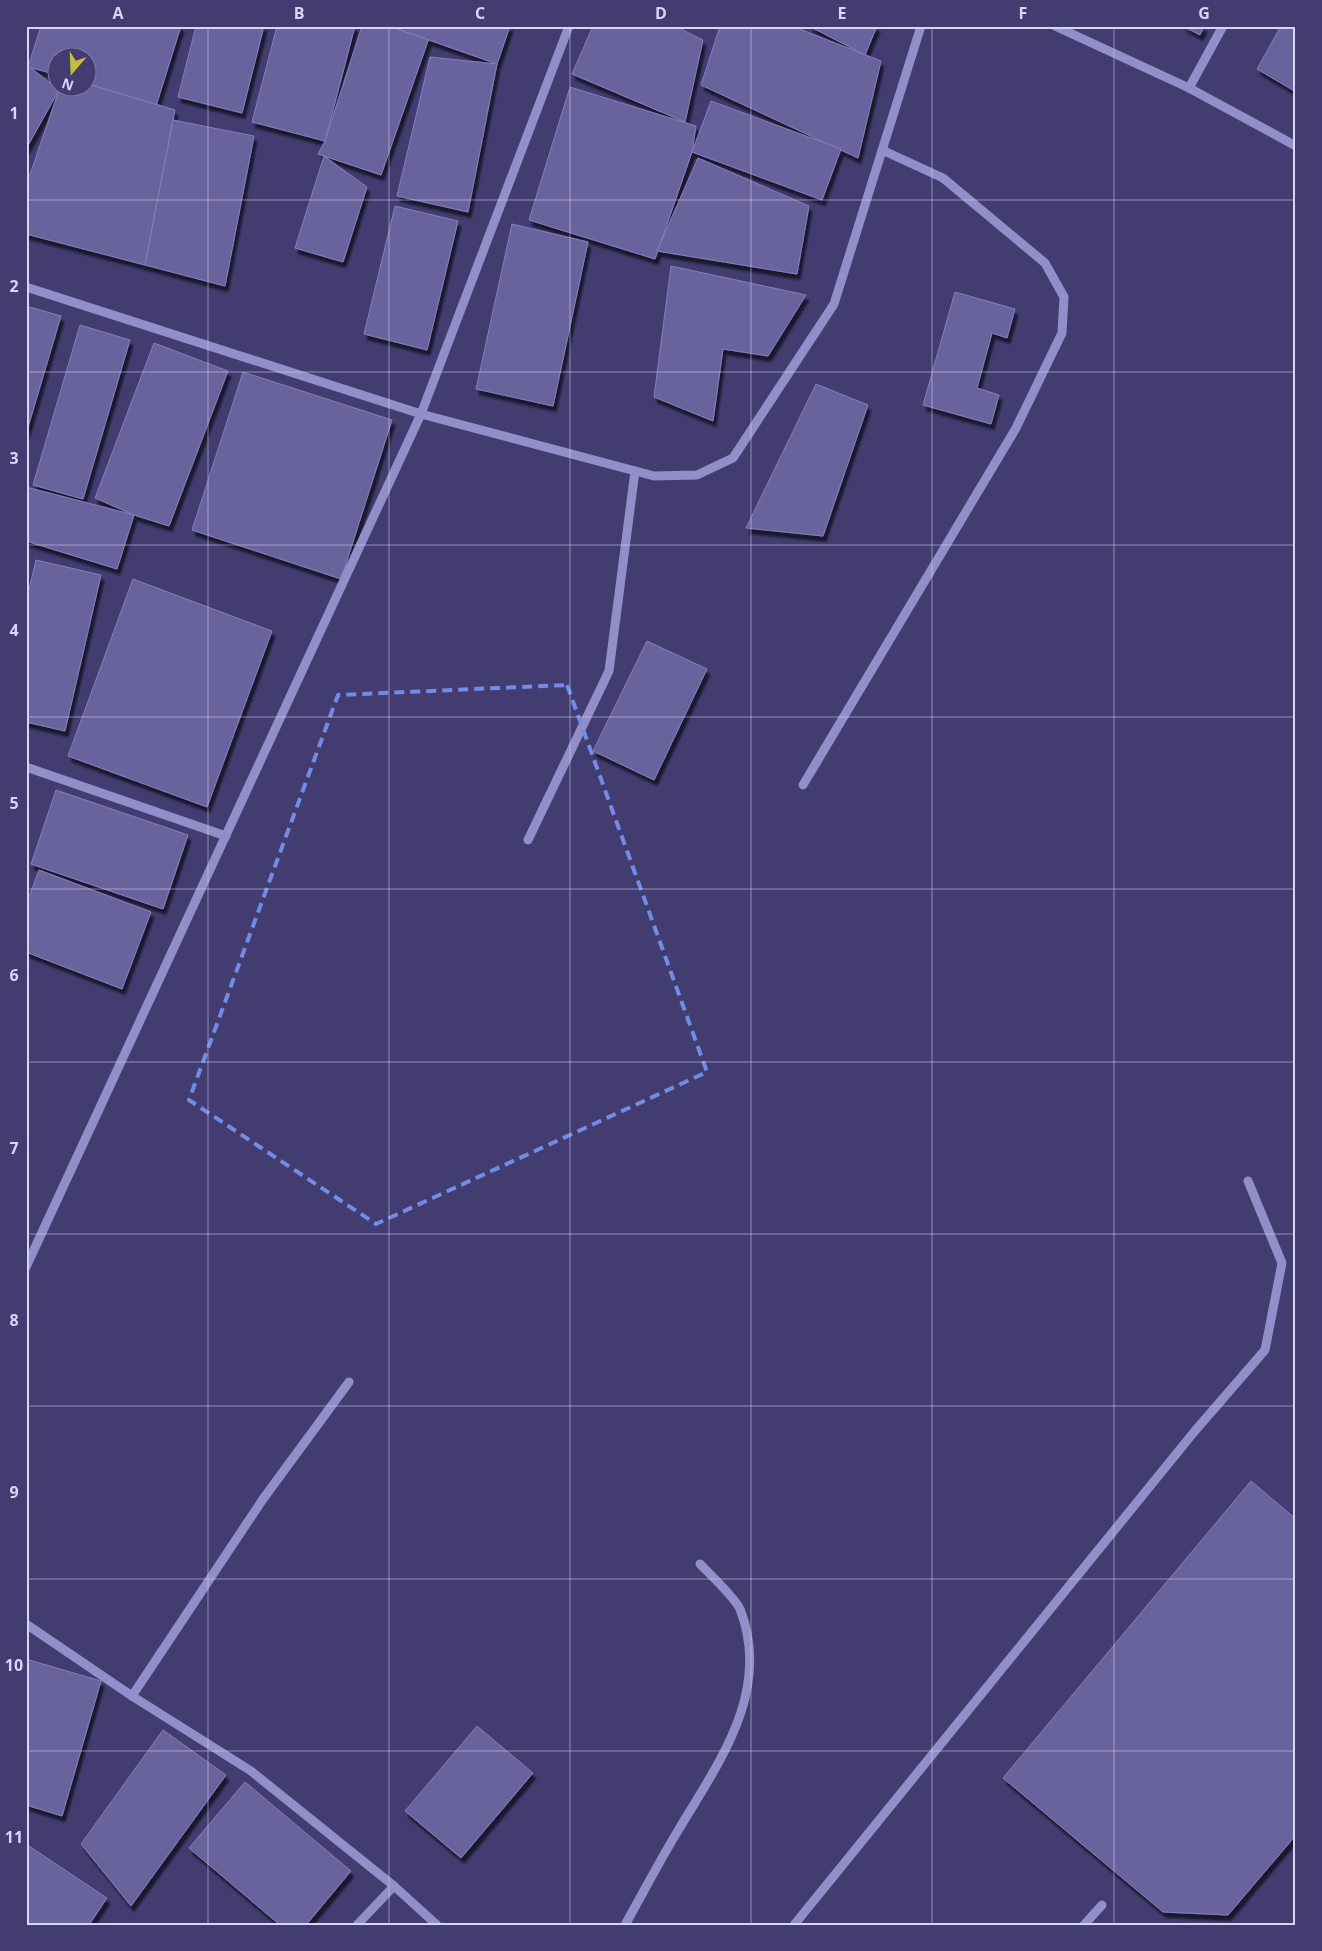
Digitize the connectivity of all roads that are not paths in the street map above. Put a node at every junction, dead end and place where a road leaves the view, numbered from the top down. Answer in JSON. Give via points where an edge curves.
{"nodes":[{"id":1,"x":569,"y":26,"type":"edge"},
{"id":2,"x":920,"y":26,"type":"edge"},
{"id":3,"x":1055,"y":26,"type":"edge"},
{"id":4,"x":1223,"y":26,"type":"edge"},
{"id":5,"x":1189,"y":88,"type":"junction"},
{"id":6,"x":1296,"y":146,"type":"edge"},
{"id":7,"x":882,"y":150,"type":"junction"},
{"id":8,"x":26,"y":287,"type":"edge"},
{"id":9,"x":421,"y":414,"type":"junction"},
{"id":10,"x":635,"y":471,"type":"junction"},
{"id":11,"x":26,"y":767,"type":"edge"},
{"id":12,"x":803,"y":785,"type":"dead end"},
{"id":13,"x":226,"y":836,"type":"junction"},
{"id":14,"x":528,"y":840,"type":"dead end"},
{"id":15,"x":1248,"y":1181,"type":"dead end"},
{"id":16,"x":26,"y":1267,"type":"edge"},
{"id":17,"x":349,"y":1382,"type":"dead end"},
{"id":18,"x":700,"y":1564,"type":"dead end"},
{"id":19,"x":26,"y":1624,"type":"edge"},
{"id":20,"x":132,"y":1696,"type":"junction"},
{"id":21,"x":394,"y":1886,"type":"junction"},
{"id":22,"x":1102,"y":1905,"type":"dead end"},
{"id":23,"x":357,"y":1925,"type":"edge"},
{"id":24,"x":437,"y":1925,"type":"edge"},
{"id":25,"x":625,"y":1925,"type":"edge"},
{"id":26,"x":794,"y":1925,"type":"edge"},
{"id":27,"x":1084,"y":1925,"type":"edge"}],
"edges":[{"from":1,"to":9,"type":"street"},
{"from":2,"to":7,"type":"street"},
{"from":3,"to":5,"type":"street"},
{"from":4,"to":5,"type":"street"},
{"from":5,"to":6,"type":"street"},
{"from":7,"to":10,"type":"street","via":[[834,304],[733,458],[697,475],[654,476]]},
{"from":7,"to":12,"type":"street","via":[[942,178],[1045,263],[1064,296],[1062,332],[1016,428]]},
{"from":8,"to":9,"type":"street"},
{"from":9,"to":10,"type":"street"},
{"from":9,"to":13,"type":"street"},
{"from":10,"to":14,"type":"street","via":[[609,671]]},
{"from":11,"to":13,"type":"street"},
{"from":13,"to":16,"type":"street"},
{"from":15,"to":26,"type":"street","via":[[1282,1263],[1265,1350],[1188,1440]]},
{"from":17,"to":20,"type":"street","via":[[263,1499]]},
{"from":18,"to":25,"type":"street","via":[[739,1607],[750,1642],[747,1696],[729,1745]]},
{"from":19,"to":20,"type":"street"},
{"from":20,"to":21,"type":"street","via":[[251,1771]]},
{"from":21,"to":23,"type":"street"},
{"from":21,"to":24,"type":"street"},
{"from":22,"to":27,"type":"street"}]}
